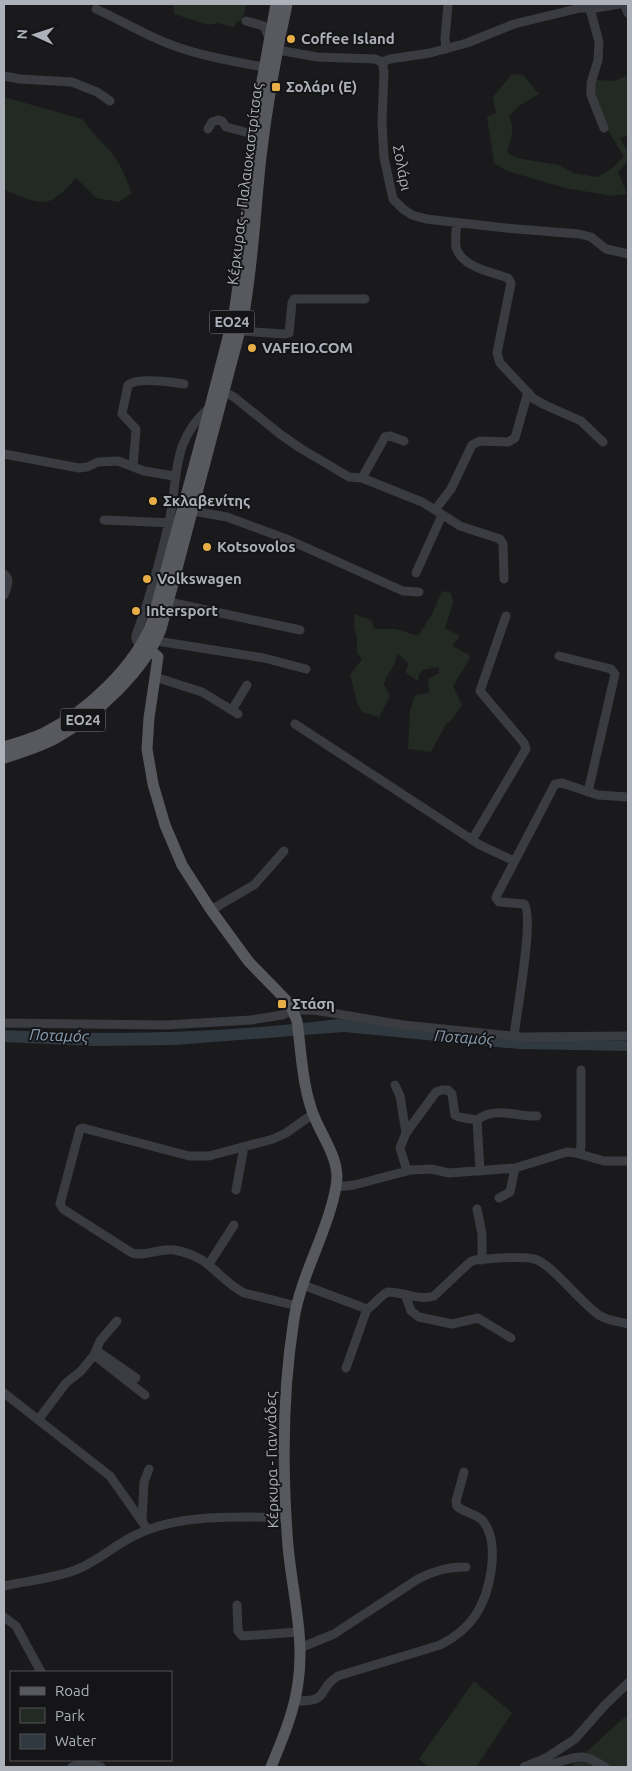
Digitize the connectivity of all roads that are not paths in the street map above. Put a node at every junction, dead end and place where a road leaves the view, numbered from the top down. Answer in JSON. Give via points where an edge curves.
{"nodes":[{"id":1,"x":276,"y":4,"type":"edge"},
{"id":2,"x":287,"y":4,"type":"edge"},
{"id":3,"x":448,"y":4,"type":"edge"},
{"id":4,"x":619,"y":4,"type":"edge"},
{"id":5,"x":624,"y":4,"type":"edge"},
{"id":6,"x":96,"y":9,"type":"dead end"},
{"id":7,"x":590,"y":9,"type":"junction"},
{"id":8,"x":628,"y":13,"type":"edge"},
{"id":9,"x":246,"y":21,"type":"dead end"},
{"id":10,"x":269,"y":38,"type":"junction"},
{"id":11,"x":446,"y":49,"type":"junction"},
{"id":12,"x":278,"y":50,"type":"junction"},
{"id":13,"x":382,"y":62,"type":"junction"},
{"id":14,"x":263,"y":67,"type":"junction"},
{"id":15,"x":4,"y":76,"type":"edge"},
{"id":16,"x":110,"y":101,"type":"dead end"},
{"id":17,"x":604,"y":128,"type":"dead end"},
{"id":18,"x":208,"y":129,"type":"dead end"},
{"id":19,"x":253,"y":134,"type":"junction"},
{"id":20,"x":457,"y":223,"type":"junction"},
{"id":21,"x":628,"y":254,"type":"edge"},
{"id":22,"x":365,"y":299,"type":"dead end"},
{"id":23,"x":240,"y":331,"type":"junction"},
{"id":24,"x":184,"y":384,"type":"dead end"},
{"id":25,"x":224,"y":392,"type":"junction"},
{"id":26,"x":528,"y":392,"type":"junction"},
{"id":27,"x":210,"y":407,"type":"junction"},
{"id":28,"x":404,"y":441,"type":"dead end"},
{"id":29,"x":603,"y":442,"type":"dead end"},
{"id":30,"x":4,"y":454,"type":"edge"},
{"id":31,"x":132,"y":467,"type":"junction"},
{"id":32,"x":174,"y":476,"type":"junction"},
{"id":33,"x":362,"y":478,"type":"junction"},
{"id":34,"x":193,"y":511,"type":"junction"},
{"id":35,"x":438,"y":512,"type":"junction"},
{"id":36,"x":104,"y":520,"type":"dead end"},
{"id":37,"x":174,"y":523,"type":"junction"},
{"id":38,"x":416,"y":573,"type":"dead end"},
{"id":39,"x":4,"y":574,"type":"edge"},
{"id":40,"x":504,"y":579,"type":"dead end"},
{"id":41,"x":419,"y":592,"type":"dead end"},
{"id":42,"x":4,"y":594,"type":"edge"},
{"id":43,"x":160,"y":599,"type":"junction"},
{"id":44,"x":506,"y":616,"type":"dead end"},
{"id":45,"x":300,"y":630,"type":"dead end"},
{"id":46,"x":147,"y":648,"type":"junction"},
{"id":47,"x":559,"y":656,"type":"dead end"},
{"id":48,"x":306,"y":669,"type":"dead end"},
{"id":49,"x":155,"y":677,"type":"junction"},
{"id":50,"x":247,"y":684,"type":"dead end"},
{"id":51,"x":295,"y":724,"type":"dead end"},
{"id":52,"x":4,"y":747,"type":"edge"},
{"id":53,"x":4,"y":758,"type":"edge"},
{"id":54,"x":588,"y":792,"type":"junction"},
{"id":55,"x":628,"y":797,"type":"edge"},
{"id":56,"x":472,"y":840,"type":"junction"},
{"id":57,"x":284,"y":851,"type":"dead end"},
{"id":58,"x":514,"y":861,"type":"junction"},
{"id":59,"x":211,"y":910,"type":"junction"},
{"id":60,"x":295,"y":1016,"type":"junction"},
{"id":61,"x":4,"y":1023,"type":"edge"},
{"id":62,"x":514,"y":1036,"type":"junction"},
{"id":63,"x":628,"y":1036,"type":"edge"},
{"id":64,"x":580,"y":1070,"type":"dead end"},
{"id":65,"x":394,"y":1085,"type":"dead end"},
{"id":66,"x":313,"y":1114,"type":"junction"},
{"id":67,"x":537,"y":1116,"type":"dead end"},
{"id":68,"x":477,"y":1120,"type":"junction"},
{"id":69,"x":406,"y":1133,"type":"junction"},
{"id":70,"x":244,"y":1147,"type":"junction"},
{"id":71,"x":580,"y":1154,"type":"junction"},
{"id":72,"x":628,"y":1161,"type":"edge"},
{"id":73,"x":515,"y":1168,"type":"junction"},
{"id":74,"x":480,"y":1170,"type":"junction"},
{"id":75,"x":407,"y":1171,"type":"junction"},
{"id":76,"x":336,"y":1187,"type":"junction"},
{"id":77,"x":236,"y":1190,"type":"dead end"},
{"id":78,"x":500,"y":1198,"type":"dead end"},
{"id":79,"x":477,"y":1209,"type":"dead end"},
{"id":80,"x":234,"y":1225,"type":"dead end"},
{"id":81,"x":482,"y":1260,"type":"junction"},
{"id":82,"x":209,"y":1264,"type":"junction"},
{"id":83,"x":302,"y":1285,"type":"junction"},
{"id":84,"x":405,"y":1294,"type":"junction"},
{"id":85,"x":297,"y":1306,"type":"junction"},
{"id":86,"x":367,"y":1309,"type":"junction"},
{"id":87,"x":117,"y":1320,"type":"dead end"},
{"id":88,"x":628,"y":1324,"type":"edge"},
{"id":89,"x":511,"y":1338,"type":"dead end"},
{"id":90,"x":95,"y":1352,"type":"junction"},
{"id":91,"x":346,"y":1368,"type":"dead end"},
{"id":92,"x":136,"y":1378,"type":"dead end"},
{"id":93,"x":4,"y":1393,"type":"edge"},
{"id":94,"x":145,"y":1395,"type":"dead end"},
{"id":95,"x":38,"y":1420,"type":"junction"},
{"id":96,"x":149,"y":1470,"type":"dead end"},
{"id":97,"x":464,"y":1472,"type":"dead end"},
{"id":98,"x":286,"y":1517,"type":"junction"},
{"id":99,"x":142,"y":1521,"type":"junction"},
{"id":100,"x":148,"y":1530,"type":"junction"},
{"id":101,"x":466,"y":1568,"type":"dead end"},
{"id":102,"x":4,"y":1586,"type":"edge"},
{"id":103,"x":237,"y":1605,"type":"dead end"},
{"id":104,"x":4,"y":1617,"type":"edge"},
{"id":105,"x":299,"y":1632,"type":"junction"},
{"id":106,"x":300,"y":1648,"type":"junction"},
{"id":107,"x":40,"y":1671,"type":"edge"},
{"id":108,"x":628,"y":1682,"type":"edge"},
{"id":109,"x":295,"y":1701,"type":"junction"},
{"id":110,"x":528,"y":1766,"type":"edge"},
{"id":111,"x":72,"y":1767,"type":"edge"},
{"id":112,"x":102,"y":1767,"type":"edge"},
{"id":113,"x":271,"y":1767,"type":"edge"},
{"id":114,"x":605,"y":1767,"type":"edge"}],
"edges":[{"from":1,"to":10,"type":"main road","name":"Κέρκυρας - Παλαιοκαστρίτσας","number":"ΕΟ24"},
{"from":2,"to":12,"type":"main road","name":"Κέρκυρας - Παλαιοκαστρίτσας","number":"ΕΟ24"},
{"from":3,"to":11,"type":"street"},
{"from":4,"to":7,"type":"street"},
{"from":5,"to":8,"type":"street"},
{"from":6,"to":14,"type":"street","via":[[173,45],[210,57]]},
{"from":7,"to":11,"type":"street","via":[[528,20]]},
{"from":7,"to":17,"type":"street","via":[[599,42],[591,95]]},
{"from":9,"to":10,"type":"street","via":[[264,26]]},
{"from":10,"to":12,"type":"main road"},
{"from":10,"to":14,"type":"main road","name":"Κέρκυρας - Παλαιοκαστρίτσας","number":"ΕΟ24"},
{"from":11,"to":13,"type":"street"},
{"from":12,"to":13,"type":"street","via":[[316,57],[377,59]]},
{"from":12,"to":23,"type":"main road","name":"Κέρκυρας - Παλαιοκαστρίτσας","number":"ΕΟ24","via":[[264,130],[250,271]]},
{"from":13,"to":20,"type":"street","name":"Σολάρι","via":[[382,141],[393,199],[415,216]]},
{"from":14,"to":19,"type":"main road","name":"Κέρκυρας - Παλαιοκαστρίτσας","number":"ΕΟ24"},
{"from":15,"to":16,"type":"street","via":[[20,80],[72,82]]},
{"from":18,"to":19,"type":"street","via":[[212,122],[218,120],[226,128]]},
{"from":19,"to":27,"type":"main road","name":"Κέρκυρας - Παλαιοκαστρίτσας","number":"ΕΟ24","via":[[237,298]]},
{"from":20,"to":21,"type":"street","name":"Σολάρι","via":[[579,234],[591,237],[606,249]]},
{"from":20,"to":26,"type":"street","via":[[456,246],[462,257],[508,278],[511,283],[498,358],[503,368]]},
{"from":22,"to":23,"type":"street","via":[[294,299],[287,334]]},
{"from":23,"to":25,"type":"main road","name":"Κέρκυρας - Παλαιοκαστρίτσας","number":"ΕΟ24"},
{"from":24,"to":31,"type":"street","via":[[156,381],[128,385],[122,414],[136,429]]},
{"from":25,"to":33,"type":"street","via":[[300,448],[349,476]]},
{"from":25,"to":34,"type":"main road","name":"Κέρκυρας - Παλαιοκαστρίτσας","number":"ΕΟ24"},
{"from":26,"to":29,"type":"street","via":[[539,402],[581,420]]},
{"from":26,"to":35,"type":"street","via":[[515,438],[508,442],[485,440],[472,445]]},
{"from":27,"to":32,"type":"street","via":[[189,430]]},
{"from":27,"to":37,"type":"main road","name":"Κέρκυρας - Παλαιοκαστρίτσας","number":"ΕΟ24"},
{"from":28,"to":33,"type":"street","via":[[385,437]]},
{"from":30,"to":31,"type":"street","via":[[79,468],[113,461]]},
{"from":31,"to":32,"type":"street"},
{"from":32,"to":37,"type":"street"},
{"from":33,"to":35,"type":"street","via":[[422,502]]},
{"from":34,"to":41,"type":"street","via":[[227,517],[303,546],[403,591]]},
{"from":34,"to":43,"type":"main road","name":"Κέρκυρας - Παλαιοκαστρίτσας","number":"ΕΟ24"},
{"from":35,"to":38,"type":"street"},
{"from":35,"to":40,"type":"street","via":[[466,528],[500,538]]},
{"from":36,"to":37,"type":"street"},
{"from":37,"to":43,"type":"main road","name":"Κέρκυρας - Παλαιοκαστρίτσας","number":"ΕΟ24"},
{"from":39,"to":42,"type":"street","via":[[8,582]]},
{"from":43,"to":45,"type":"street"},
{"from":43,"to":46,"type":"main road","name":"Κέρκυρας - Παλαιοκαστρίτσας","number":"ΕΟ24"},
{"from":44,"to":56,"type":"street","via":[[480,691],[526,749]]},
{"from":46,"to":48,"type":"street","via":[[264,658]]},
{"from":46,"to":49,"type":"main road","via":[[158,657]]},
{"from":46,"to":52,"type":"main road","name":"Κέρκυρας - Παλαιοκαστρίτσας","number":"ΕΟ24","via":[[72,715],[44,733]]},
{"from":46,"to":53,"type":"main road","name":"Κέρκυρας - Παλαιοκαστρίτσας","number":"ΕΟ24","via":[[113,695],[78,724],[43,744]]},
{"from":47,"to":54,"type":"street","via":[[610,669],[615,674]]},
{"from":49,"to":50,"type":"street","via":[[202,692],[235,712]]},
{"from":49,"to":59,"type":"main road","via":[[147,743],[153,784],[179,859]]},
{"from":51,"to":56,"type":"street"},
{"from":54,"to":55,"type":"street","via":[[607,797]]},
{"from":54,"to":58,"type":"street","via":[[562,783],[554,785]]},
{"from":56,"to":58,"type":"street"},
{"from":57,"to":59,"type":"street","via":[[254,885]]},
{"from":58,"to":62,"type":"street","via":[[496,898],[502,903],[524,904],[527,909],[527,937]]},
{"from":59,"to":60,"type":"main road","via":[[241,952],[285,998]]},
{"from":60,"to":61,"type":"street","via":[[166,1025]]},
{"from":60,"to":62,"type":"street","via":[[314,1010],[403,1025]]},
{"from":60,"to":66,"type":"main road","name":"Κέρκυρα - Γιαννάδες","via":[[306,1093]]},
{"from":62,"to":63,"type":"street"},
{"from":64,"to":71,"type":"street"},
{"from":65,"to":69,"type":"street","via":[[400,1096]]},
{"from":66,"to":70,"type":"street","via":[[280,1136]]},
{"from":66,"to":76,"type":"main road","name":"Κέρκυρα - Γιαννάδες","via":[[334,1162]]},
{"from":67,"to":68,"type":"street","via":[[492,1113]]},
{"from":68,"to":69,"type":"street","via":[[456,1116],[452,1094],[448,1090],[440,1090]]},
{"from":68,"to":74,"type":"street"},
{"from":69,"to":75,"type":"street","via":[[400,1146]]},
{"from":70,"to":77,"type":"street"},
{"from":70,"to":82,"type":"street","via":[[196,1157],[80,1128],[61,1208],[132,1253],[174,1250]]},
{"from":71,"to":72,"type":"street","via":[[604,1161]]},
{"from":71,"to":73,"type":"street","via":[[567,1152]]},
{"from":73,"to":74,"type":"street"},
{"from":73,"to":78,"type":"street","via":[[510,1192]]},
{"from":74,"to":75,"type":"street","via":[[449,1173],[431,1169]]},
{"from":75,"to":76,"type":"street"},
{"from":76,"to":83,"type":"main road","name":"Κέρκυρα - Γιαννάδες","via":[[323,1234]]},
{"from":79,"to":81,"type":"street","via":[[482,1234]]},
{"from":80,"to":82,"type":"street"},
{"from":81,"to":84,"type":"street","via":[[470,1262],[434,1296]]},
{"from":81,"to":88,"type":"street","via":[[539,1260],[598,1314],[610,1321]]},
{"from":82,"to":85,"type":"street","via":[[237,1290]]},
{"from":83,"to":85,"type":"main road","name":"Κέρκυρα - Γιαννάδες"},
{"from":83,"to":86,"type":"street"},
{"from":84,"to":86,"type":"street","via":[[384,1294]]},
{"from":84,"to":89,"type":"street","via":[[411,1310],[419,1317],[452,1324],[478,1318]]},
{"from":85,"to":98,"type":"main road","name":"Κέρκυρα - Γιαννάδες","via":[[285,1393]]},
{"from":86,"to":91,"type":"street"},
{"from":87,"to":90,"type":"street"},
{"from":90,"to":92,"type":"street"},
{"from":90,"to":94,"type":"street"},
{"from":90,"to":95,"type":"street"},
{"from":93,"to":95,"type":"street"},
{"from":95,"to":99,"type":"street","via":[[110,1476]]},
{"from":96,"to":99,"type":"street","via":[[144,1482]]},
{"from":97,"to":109,"type":"street","via":[[457,1506],[482,1520],[492,1546],[490,1575],[483,1602],[475,1616],[463,1631],[440,1645],[338,1676],[319,1698]]},
{"from":98,"to":100,"type":"street","via":[[194,1519]]},
{"from":98,"to":105,"type":"main road","name":"Κέρκυρα - Γιαννάδες"},
{"from":99,"to":100,"type":"street"},
{"from":100,"to":102,"type":"street","via":[[77,1570]]},
{"from":101,"to":106,"type":"street","via":[[445,1568],[418,1579],[334,1634]]},
{"from":103,"to":105,"type":"street","via":[[238,1631],[242,1636]]},
{"from":104,"to":107,"type":"street","via":[[16,1626]]},
{"from":105,"to":106,"type":"main road","name":"Κέρκυρα - Γιαννάδες"},
{"from":106,"to":109,"type":"main road","name":"Κέρκυρα - Γιαννάδες"},
{"from":108,"to":110,"type":"street","via":[[575,1739]]},
{"from":109,"to":113,"type":"main road","name":"Κέρκυρα - Γιαννάδες"},
{"from":110,"to":114,"type":"street","via":[[542,1767],[560,1760],[584,1757]]},
{"from":111,"to":112,"type":"street","via":[[86,1764]]}]}
